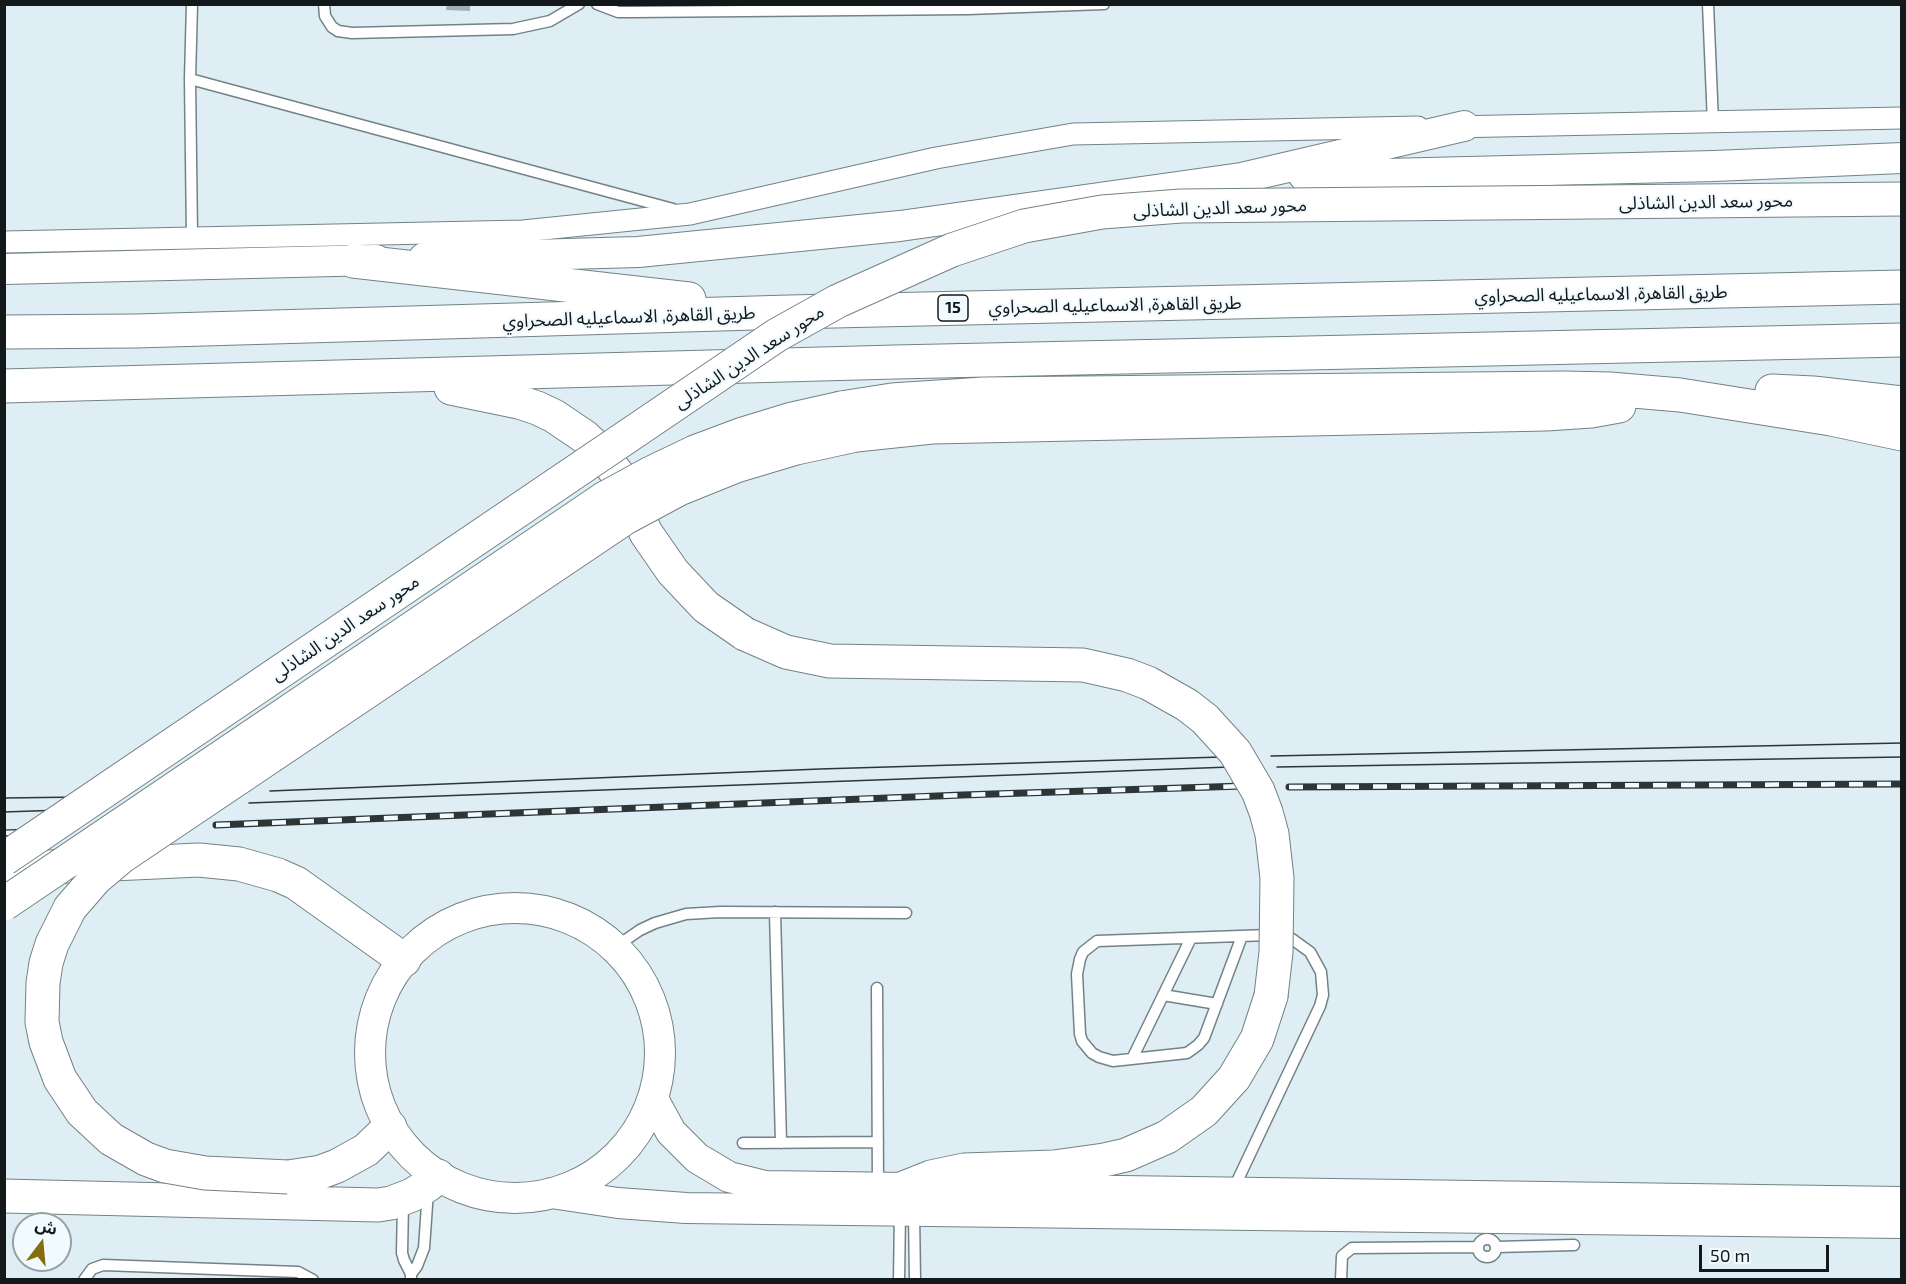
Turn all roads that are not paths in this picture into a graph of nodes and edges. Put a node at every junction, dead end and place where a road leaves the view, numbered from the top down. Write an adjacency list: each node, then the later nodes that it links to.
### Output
1 (192, 4): 7 (lane)
2 (324, 4): 3 (lane)
3 (579, 4)
4 (597, 4): 5 (lane)
5 (1104, 4)
6 (1708, 4): 9 (lane)
7 (190, 80): 14 (lane); 15 (lane)
8 (1902, 118): 9 (street)
9 (1713, 123): 10 (street)
10 (1464, 126): 12 (street); 14 (street)
11 (1902, 158): 12 (street)
12 (1241, 177): 17 (street)
13 (1902, 199): 29 (highway, محور سعد الدين الشاذلى, bridge)
14 (690, 214): 15 (street)
15 (192, 237): 16 (street)
16 (4, 242)
17 (353, 261): 18 (street); 20 (highway)
18 (4, 269)
19 (1902, 287): 20 (highway, طريق القاهرة, الاسماعيليه الصحراوي / 15)
20 (789, 312): 21 (highway, طريق القاهرة, الاسماعيليه الصحراوي / 15)
21 (4, 332)
22 (1895, 342): 23 (highway)
23 (396, 377): 24 (highway); 51 (highway, bridge)
24 (4, 386)
25 (1680, 395): 26 (highway); 27 (highway, محور سعد الدين الشاذلى); 28 (highway)
26 (1902, 403)
27 (849, 422): 31 (highway, محور سعد الدين الشاذلى, bridge); 43 (highway, bridge)
28 (1902, 434)
29 (4, 859)
30 (4, 869): 37 (highway)
31 (4, 904)
32 (775, 912): 33 (lane); 36 (lane); 46 (lane)
33 (906, 913)
34 (1242, 936): 35 (lane); 40 (lane); 49 (lane)
35 (1191, 938): 39 (lane); 41 (lane)
36 (614, 948): 37 (street); 42 (street)
37 (404, 960): 43 (street)
38 (877, 988): 44 (lane)
39 (1163, 995): 40 (lane); 41 (lane)
40 (1217, 1004): 41 (lane)
41 (1132, 1059)
42 (653, 1100): 48 (street); 51 (street)
43 (390, 1127): 47 (street)
44 (878, 1142): 46 (lane); 51 (lane)
45 (743, 1143): 46 (lane)
46 (781, 1143)
47 (423, 1187): 48 (street); 50 (highway); 59 (lane); 59 (lane)
48 (551, 1193): 51 (street)
49 (1232, 1193): 51 (street); 53 (street)
50 (4, 1196)
51 (898, 1200): 53 (street); 62 (lane); 63 (lane)
52 (1902, 1202): 54 (street)
53 (1279, 1205): 54 (street)
54 (1487, 1217): 55 (street); 57 (lane); 58 (lane)
55 (1902, 1223)
56 (1574, 1245): 57 (lane)
57 (1496, 1246): 58 (lane)
58 (1477, 1247): 64 (lane)
59 (411, 1277)
60 (84, 1280): 61 (lane)
61 (313, 1280)
62 (899, 1280)
63 (915, 1280)
64 (1341, 1280)

